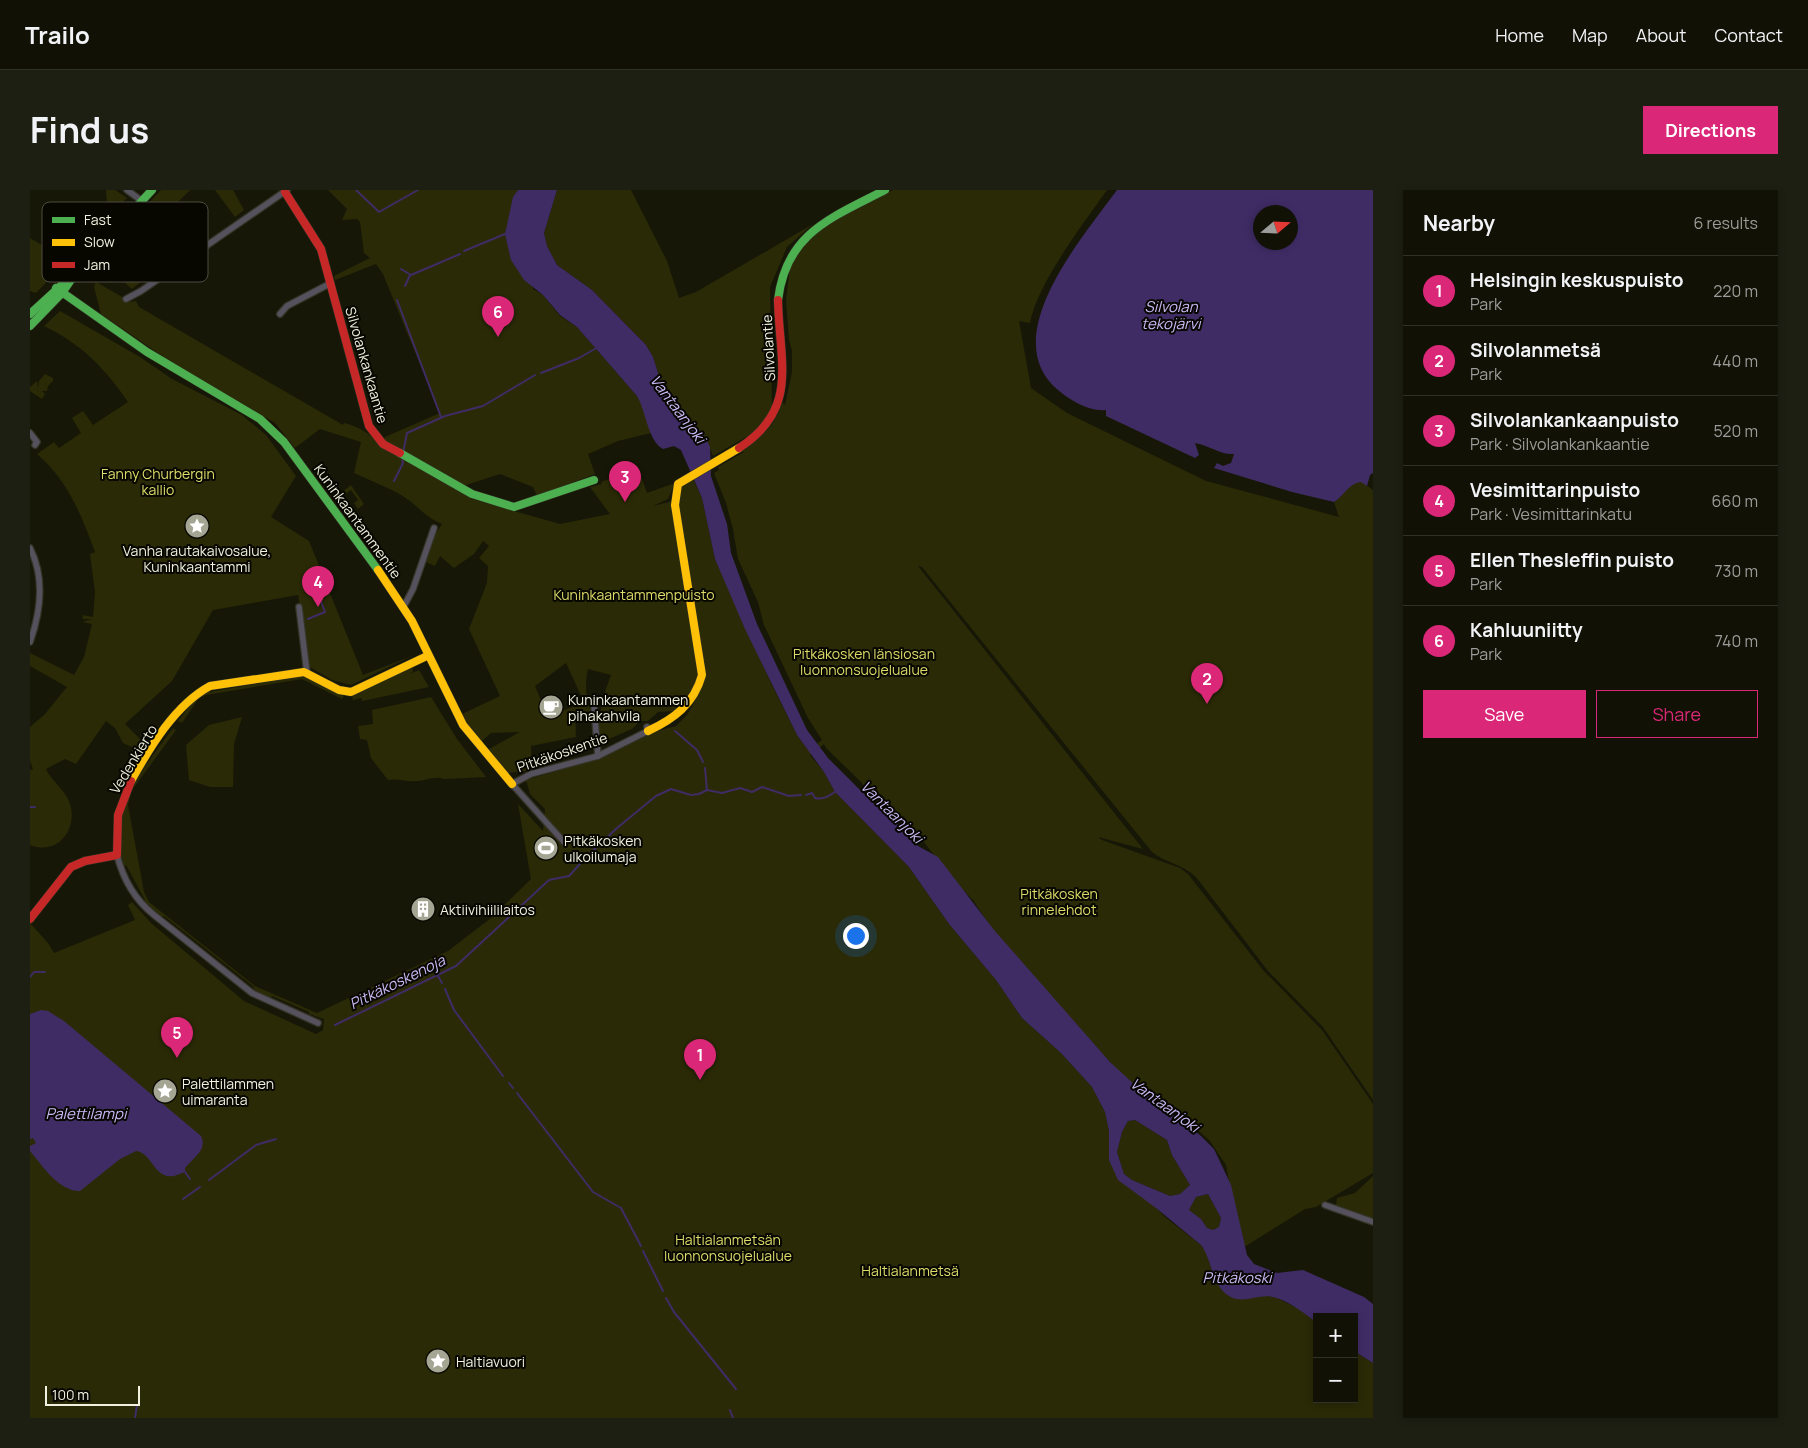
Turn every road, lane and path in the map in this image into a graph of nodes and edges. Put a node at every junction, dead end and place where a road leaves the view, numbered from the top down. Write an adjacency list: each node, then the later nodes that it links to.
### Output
1 (127, 190): 5 (street)
2 (152, 190): 5 (street)
3 (885, 190): 18 (street, Silvolantie)
4 (286, 191): 6 (street); 9 (street, Silvolankankaantie)
5 (142, 201)
6 (208, 245)
7 (67, 282): 10 (street)
8 (154, 282): 11 (street)
9 (331, 282): 13 (street); 17 (street, Silvolankankaantie)
10 (59, 290): 12 (street); 14 (street); 21 (street, Kuninkaantammentie)
11 (126, 299)
12 (30, 314)
13 (280, 314)
14 (30, 326)
15 (30, 433): 16 (street)
16 (35, 445)
17 (594, 480)
18 (675, 505): 27 (street, Pitkäkoskentie)
19 (433, 527): 21 (street)
20 (30, 548): 23 (street)
21 (404, 606): 24 (street, Kuninkaantammentie)
22 (298, 607): 25 (street)
23 (30, 642)
24 (427, 656): 25 (street); 29 (street, Kuninkaantammentie)
25 (307, 673): 31 (street, Vedenkierto)
26 (594, 706): 28 (street)
27 (647, 729): 28 (street, Pitkäkoskentie)
28 (598, 756): 29 (street, Pitkäkoskentie)
29 (512, 784): 30 (street, Kuninkaantammentie)
30 (564, 842)
31 (117, 855): 32 (street); 33 (street, Vedenkierto)
32 (30, 919)
33 (318, 1023)
34 (1325, 1205): 35 (street)
35 (1373, 1222)

